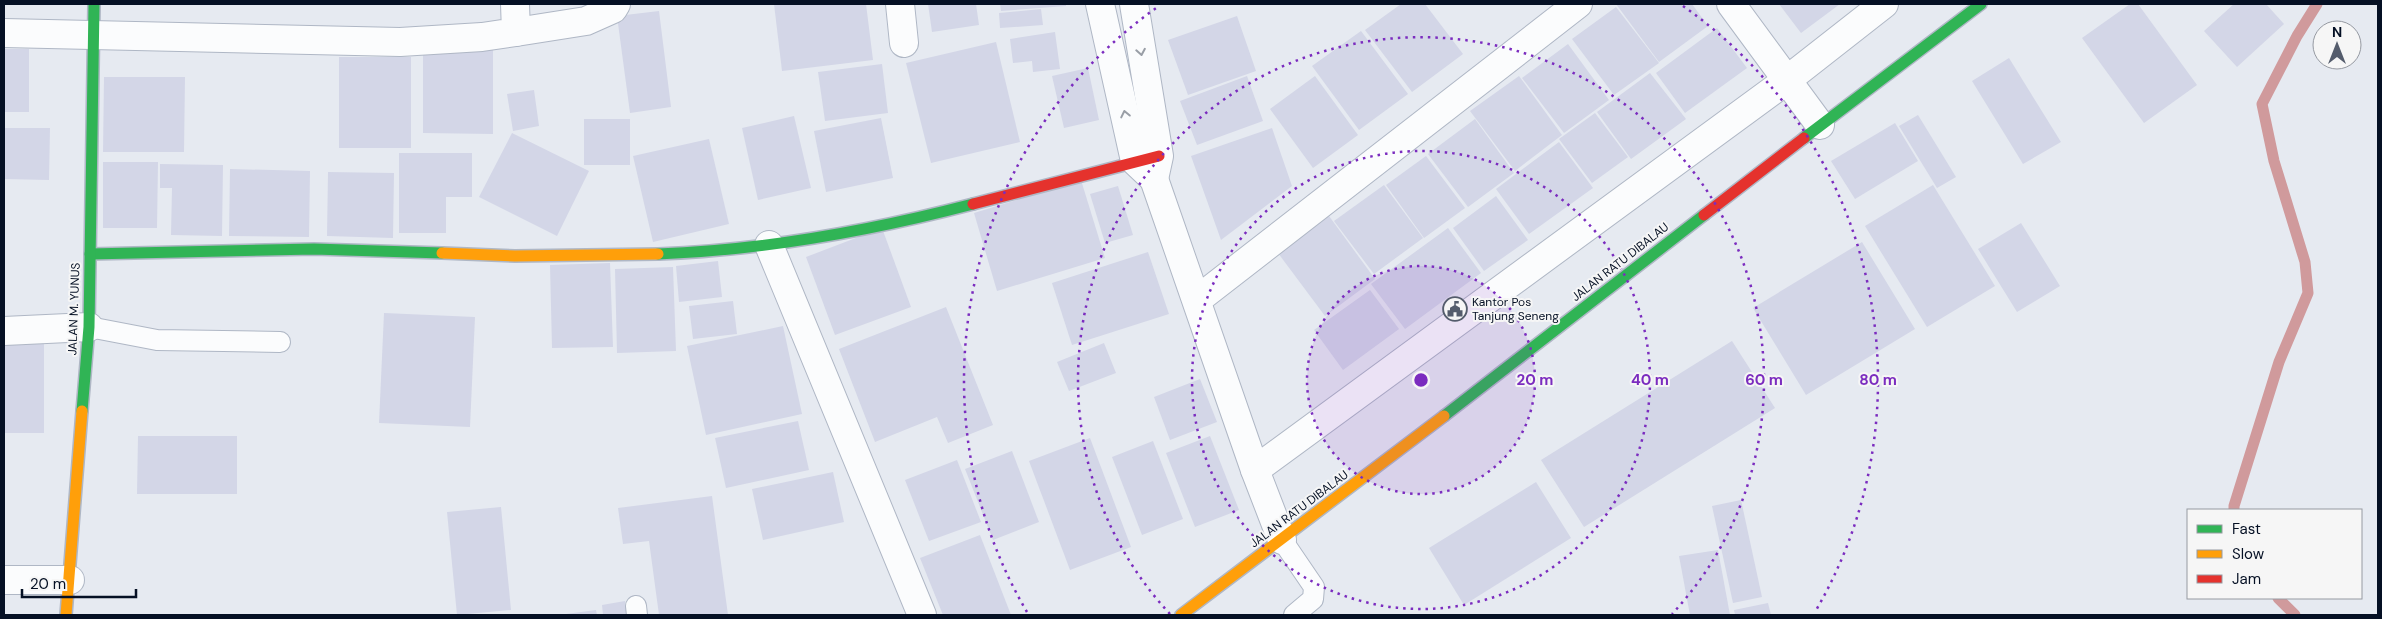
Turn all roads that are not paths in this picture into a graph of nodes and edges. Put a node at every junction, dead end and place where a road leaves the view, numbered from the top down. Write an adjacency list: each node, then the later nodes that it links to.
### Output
1 (94, 4): 13 (street, JALAN M. YUNUS)
2 (515, 4): 11 (street)
3 (616, 4): 11 (street)
4 (900, 4): 14 (street)
5 (1100, 4): 17 (street, one-way to 5)
6 (1134, 4): 17 (street, one-way to 17)
7 (1578, 4): 20 (street)
8 (1731, 4): 15 (street)
9 (1884, 4): 15 (street)
10 (1981, 4): 16 (street, JALAN RATU DIBALAU)
11 (516, 32): 13 (street)
12 (4, 33): 13 (street)
13 (94, 36): 19 (street, JALAN M. YUNUS)
14 (904, 43)
15 (1787, 80): 16 (street); 24 (street)
16 (1820, 124): 25 (street, JALAN RATU DIBALAU)
17 (1149, 165): 18 (street); 20 (street)
18 (769, 245): 19 (street); 29 (street)
19 (90, 254): 21 (street, JALAN M. YUNUS)
20 (1197, 300): 24 (street)
21 (89, 327): 22 (street); 23 (lane); 27 (street, JALAN M. YUNUS)
22 (4, 331)
23 (280, 342)
24 (1255, 470): 25 (street)
25 (1282, 540): 30 (street, JALAN RATU DIBALAU); 31 (lane)
26 (4, 580): 27 (street)
27 (70, 580): 28 (street, JALAN M. YUNUS)
28 (66, 615)
29 (922, 615)
30 (1181, 615)
31 (1294, 615)

